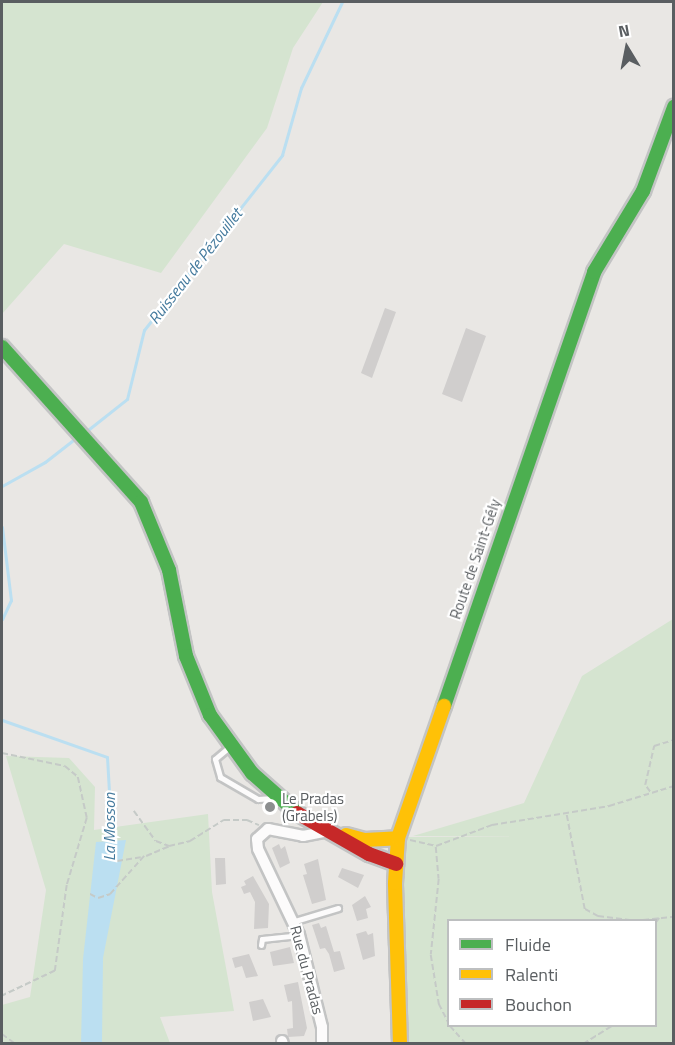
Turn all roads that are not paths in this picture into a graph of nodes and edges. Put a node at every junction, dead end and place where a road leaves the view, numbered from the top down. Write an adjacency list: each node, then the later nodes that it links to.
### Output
1 (674, 106): 6 (street, Route de Saint-Gély)
2 (2, 347): 3 (street)
3 (229, 747): 4 (street); 4 (lane)
4 (277, 796): 5 (street)
5 (328, 831): 6 (street); 7 (street); 9 (street, Rue du Pradas)
6 (398, 838): 7 (street, Route de Saint-Gély)
7 (396, 864): 13 (street, Route de Saint-Gély)
8 (338, 908): 9 (lane)
9 (295, 921): 10 (street, Rue du Pradas)
10 (299, 935): 11 (lane); 12 (street, Rue du Pradas)
11 (261, 945)
12 (322, 1044)
13 (400, 1044)

